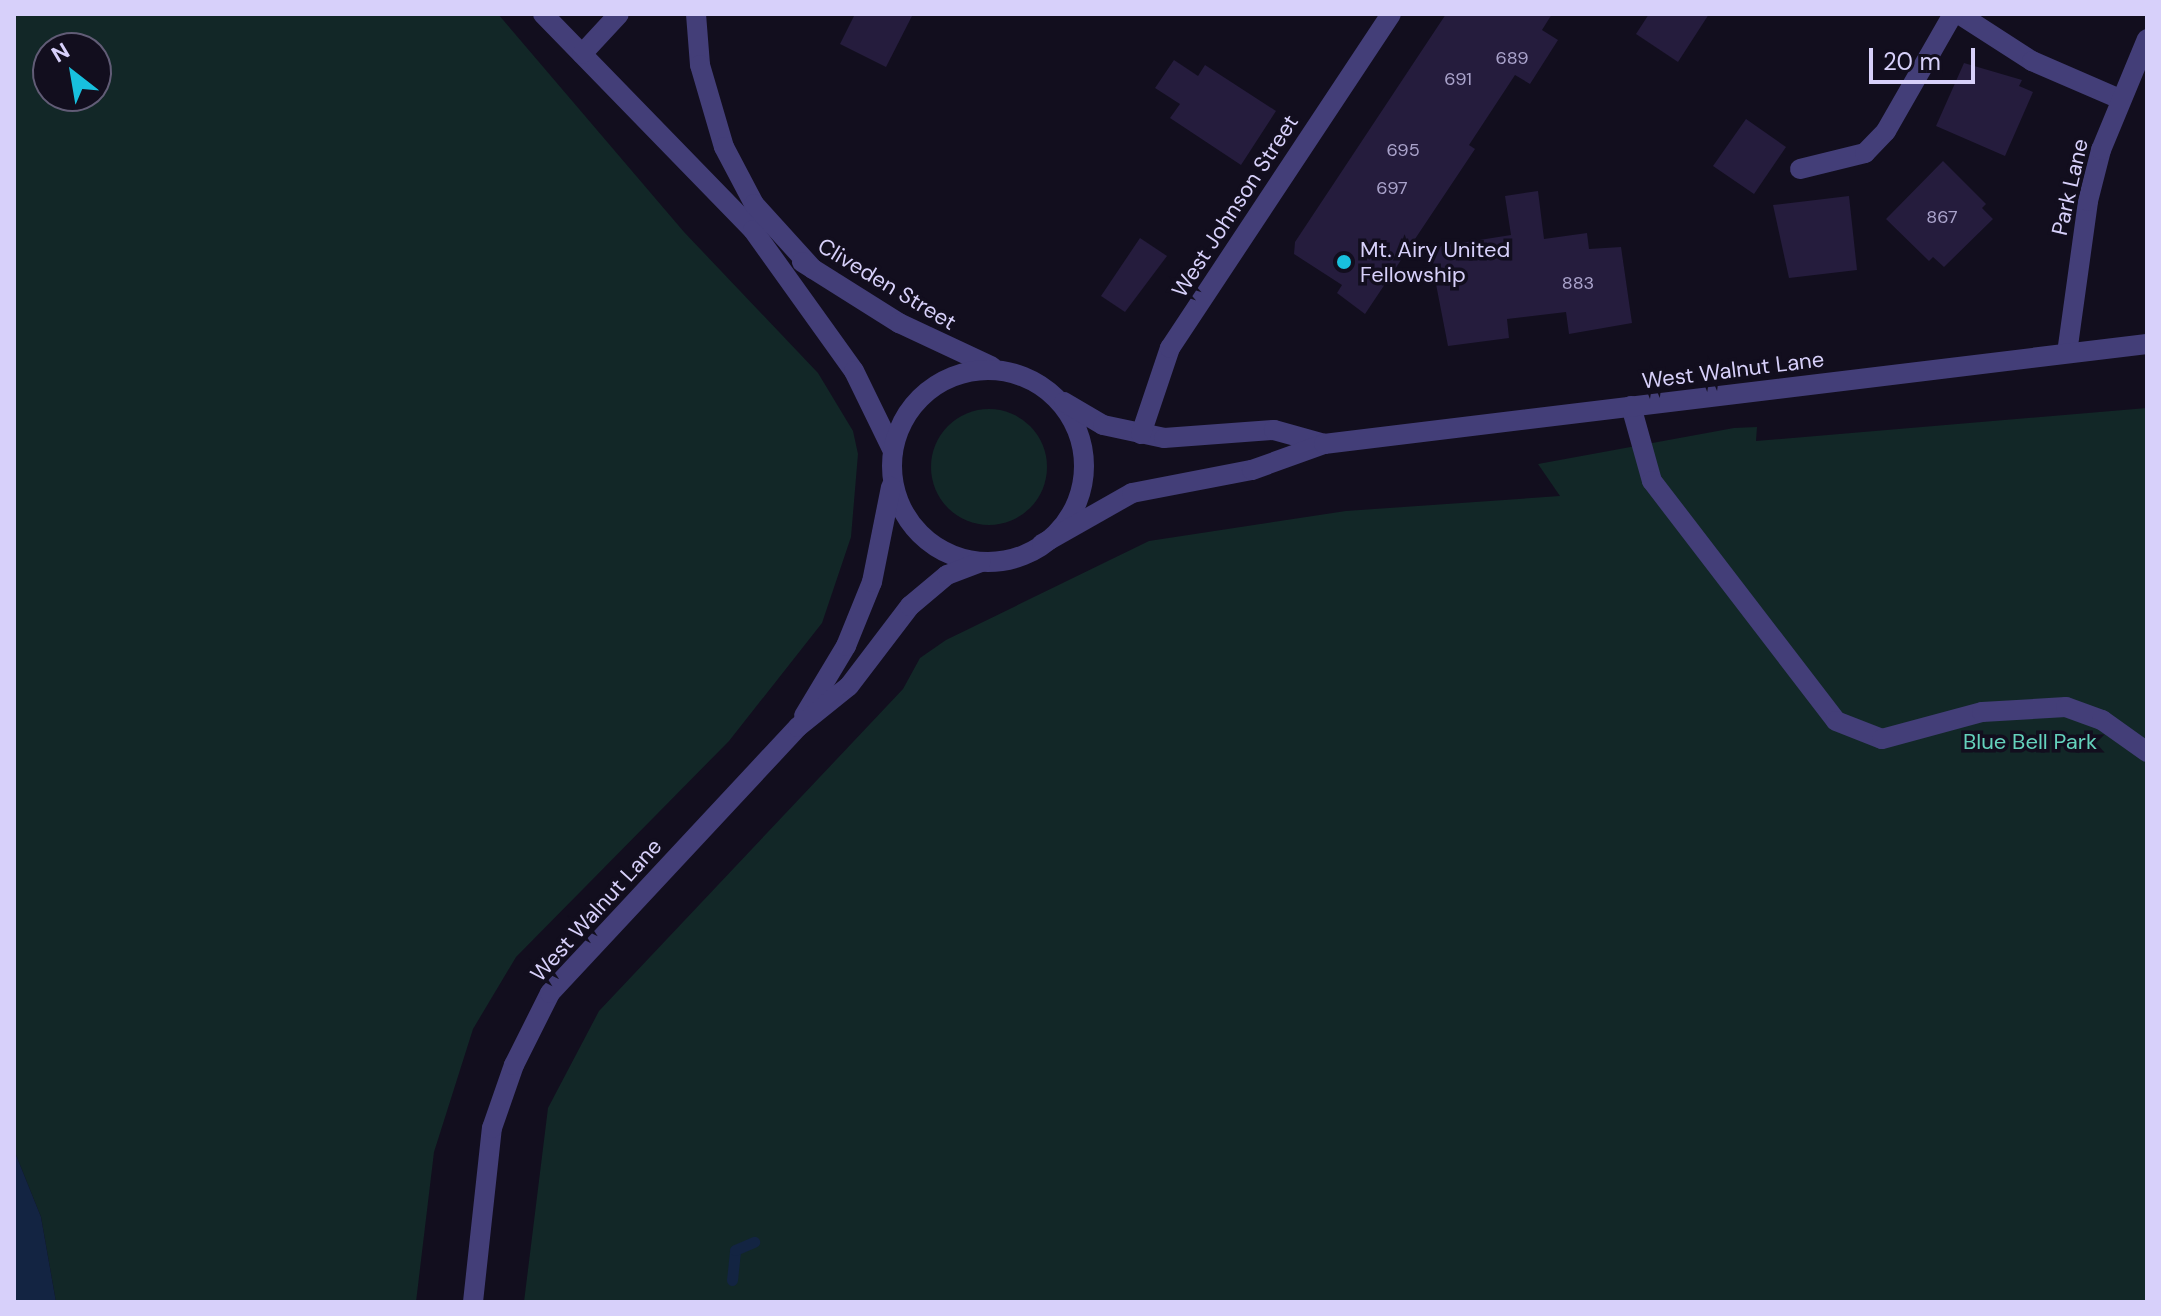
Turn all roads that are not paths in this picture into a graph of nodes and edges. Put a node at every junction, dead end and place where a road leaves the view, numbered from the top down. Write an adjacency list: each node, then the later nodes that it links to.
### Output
1 (543, 14): 7 (street, Cliveden Street)
2 (619, 14): 7 (street)
3 (696, 14): 11 (street)
4 (1391, 14): 17 (street, West Johnson Street)
5 (1956, 14): 8 (street); 9 (street)
6 (2147, 39): 8 (street, Park Lane)
7 (582, 54): 10 (street, Cliveden Street)
8 (2120, 99): 13 (street, Park Lane)
9 (1800, 169)
10 (753, 230): 11 (street, Cliveden Street); 19 (street, Cliveden Street)
11 (813, 269): 14 (street, Cliveden Street)
12 (2147, 344): 13 (street, West Walnut Lane)
13 (2067, 353): 16 (street, West Walnut Lane)
14 (1002, 369): 15 (street); 19 (street)
15 (1057, 398): 17 (street, West Walnut Lane); 21 (street)
16 (1631, 406): 18 (street, West Walnut Lane); 24 (street)
17 (1141, 434): 18 (street, West Walnut Lane)
18 (1324, 444): 21 (street, West Walnut Lane)
19 (893, 451): 20 (street)
20 (893, 475): 22 (street); 23 (street, West Walnut Lane)
21 (1042, 544): 22 (street)
22 (981, 562): 23 (street, West Walnut Lane)
23 (798, 727): 25 (street, West Walnut Lane)
24 (2147, 752)
25 (473, 1302)

